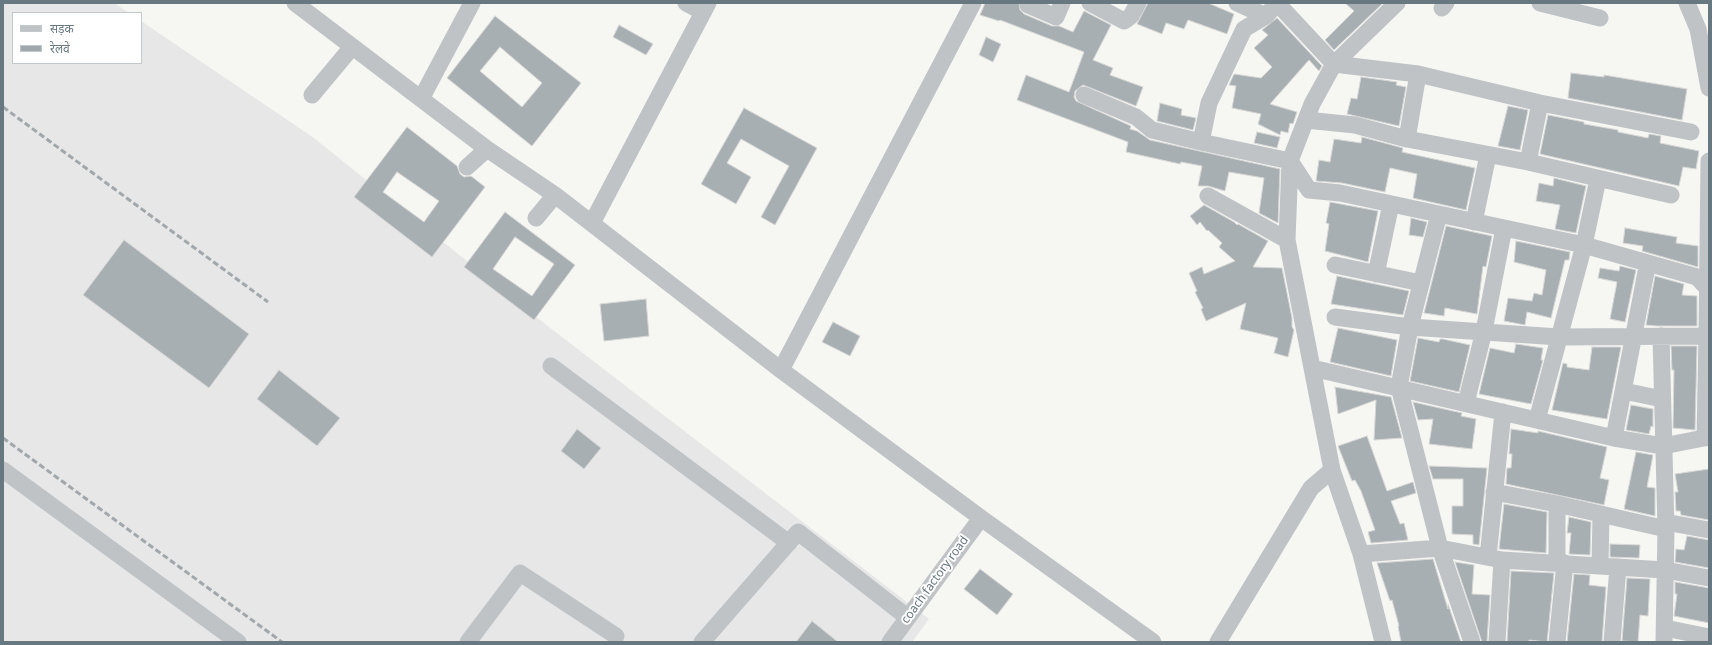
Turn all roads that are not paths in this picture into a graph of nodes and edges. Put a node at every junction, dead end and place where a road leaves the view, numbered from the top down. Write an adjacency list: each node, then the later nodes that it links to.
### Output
1 (295, 3): 16 (street)
2 (472, 3): 22 (street)
3 (686, 3): 14 (street)
4 (973, 3): 62 (street)
5 (1029, 3): 6 (street)
6 (1062, 3)
7 (1090, 3): 8 (street)
8 (1138, 3)
9 (1237, 3): 13 (street)
10 (1397, 3): 17 (street)
11 (1540, 3): 15 (street)
12 (1687, 3): 19 (street)
13 (1274, 7): 17 (street); 27 (street)
14 (705, 8): 44 (street)
15 (1600, 18)
16 (352, 47): 20 (street); 22 (street)
17 (1334, 64): 18 (street); 24 (street)
18 (1418, 74): 23 (street); 26 (street)
19 (1709, 88)
20 (312, 95)
21 (1084, 95): 27 (street)
22 (421, 99): 28 (street)
23 (1540, 103): 25 (street); 32 (street)
24 (1306, 120): 26 (street); 30 (street)
25 (1691, 132)
26 (1407, 139): 29 (street)
27 (1201, 142): 30 (street)
28 (488, 149): 33 (street); 36 (street)
29 (1488, 155): 32 (street); 43 (street)
30 (1290, 161): 35 (street); 41 (street)
31 (1709, 161): 52 (street)
32 (1528, 162): 34 (street)
33 (467, 167)
34 (1598, 179): 37 (street); 47 (street)
35 (1309, 190): 39 (street); 41 (street)
36 (555, 195): 42 (street); 44 (street)
37 (1671, 195)
38 (1208, 196): 46 (street)
39 (1392, 204): 40 (street); 50 (street)
40 (1439, 214): 43 (street); 51 (street)
41 (1288, 215): 46 (street)
42 (536, 218)
43 (1474, 222): 45 (street)
44 (592, 223): 62 (street)
45 (1504, 228): 47 (street); 55 (street)
46 (1280, 236): 61 (street)
47 (1584, 245): 52 (street); 59 (street)
48 (1335, 265): 50 (street)
49 (1646, 272): 56 (street)
50 (1376, 274): 51 (street)
51 (1421, 283): 54 (street)
52 (1708, 289): 58 (street)
53 (1335, 317): 54 (street)
54 (1410, 327): 55 (street); 63 (street)
55 (1484, 331): 59 (street); 66 (street)
56 (1635, 336): 57 (street); 59 (street); 64 (street)
57 (1661, 336): 58 (street); 65 (street)
58 (1707, 336): 70 (street)
59 (1559, 337): 68 (street)
60 (551, 366): 80 (street)
61 (1312, 368): 63 (street); 73 (street)
62 (781, 370): 77 (street)
63 (1399, 387): 66 (street); 81 (street)
64 (1624, 391): 65 (street); 69 (street)
65 (1662, 399): 71 (street)
66 (1466, 403): 67 (street)
67 (1503, 412): 68 (street); 74 (street)
68 (1538, 420): 69 (street)
69 (1614, 438): 71 (street)
70 (1707, 438): 71 (street)
71 (1664, 446): 78 (street)
72 (3, 470): 93 (street)
73 (1332, 470): 82 (street); 98 (street)
74 (1494, 492): 75 (street); 83 (street)
75 (1557, 504): 76 (street); 84 (street)
76 (1601, 514): 78 (street); 85 (street)
77 (981, 518): 89 (street, coach factory road); 97 (street)
78 (1666, 526): 79 (street); 87 (street)
79 (1709, 530)
80 (788, 543): 89 (street); 95 (street)
81 (1440, 548): 82 (street); 83 (street); 100 (street)
82 (1361, 554): 99 (street)
83 (1495, 558): 84 (street); 101 (street)
84 (1561, 563): 85 (street); 102 (street)
85 (1600, 566): 86 (street)
86 (1618, 567): 87 (street); 103 (street)
87 (1665, 570): 88 (street); 90 (street)
88 (1709, 578)
89 (907, 618): 96 (street, coach factory road)
90 (1664, 635): 92 (street)
91 (616, 636): 94 (street)
92 (1709, 637)
93 (238, 642)
94 (468, 642)
95 (702, 642)
96 (890, 642)
97 (1153, 642)
98 (1218, 642)
99 (1384, 642)
100 (1472, 642)
101 (1497, 642)
102 (1557, 642)
103 (1612, 642)

